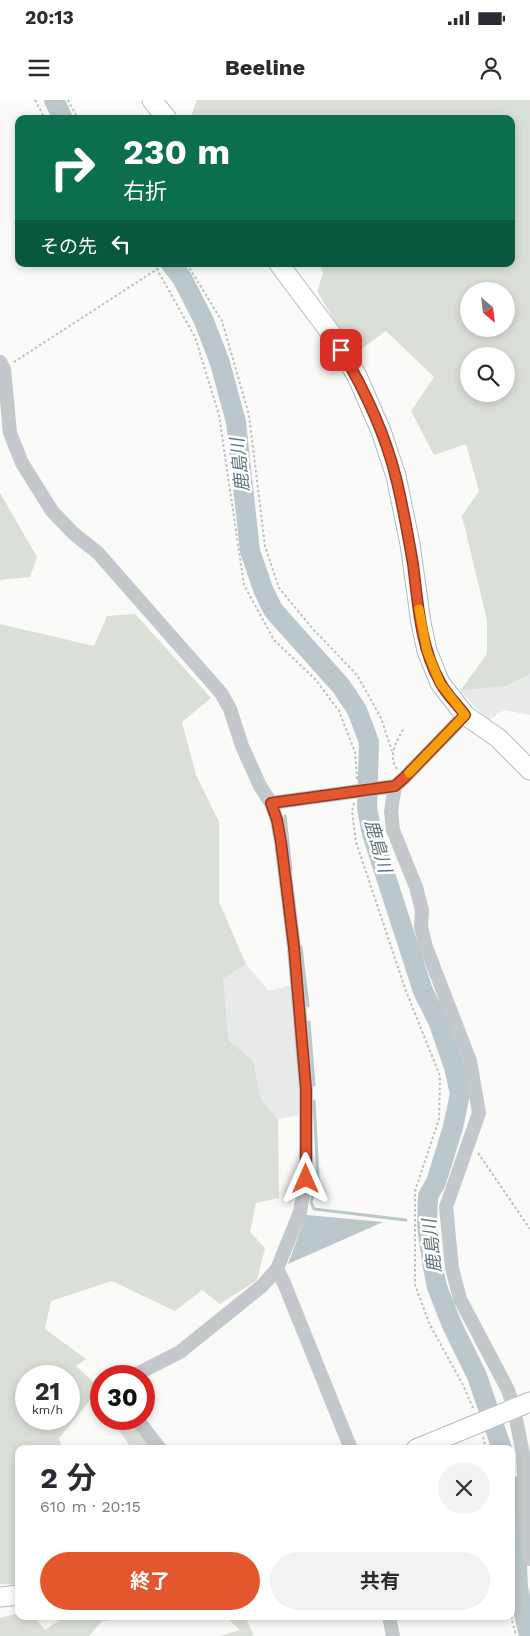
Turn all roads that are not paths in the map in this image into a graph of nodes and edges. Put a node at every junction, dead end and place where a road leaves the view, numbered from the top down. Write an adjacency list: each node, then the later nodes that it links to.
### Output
1 (152, 100): 2 (main road)
2 (163, 115)
3 (281, 267): 5 (main road)
4 (2, 366): 8 (street)
5 (465, 715): 6 (main road); 7 (street)
6 (530, 770)
7 (396, 784): 8 (street); 11 (street)
8 (271, 803): 9 (street)
9 (277, 1269): 10 (street); 14 (street)
10 (155, 1365)
11 (522, 1405): 15 (main road); 16 (street)
12 (145, 1430): 13 (street)
13 (157, 1445)
14 (349, 1445)
15 (426, 1445)
16 (530, 1559)
17 (15, 1595): 18 (main road)
18 (0, 1596)
19 (391, 1620): 20 (street)
20 (394, 1636)

